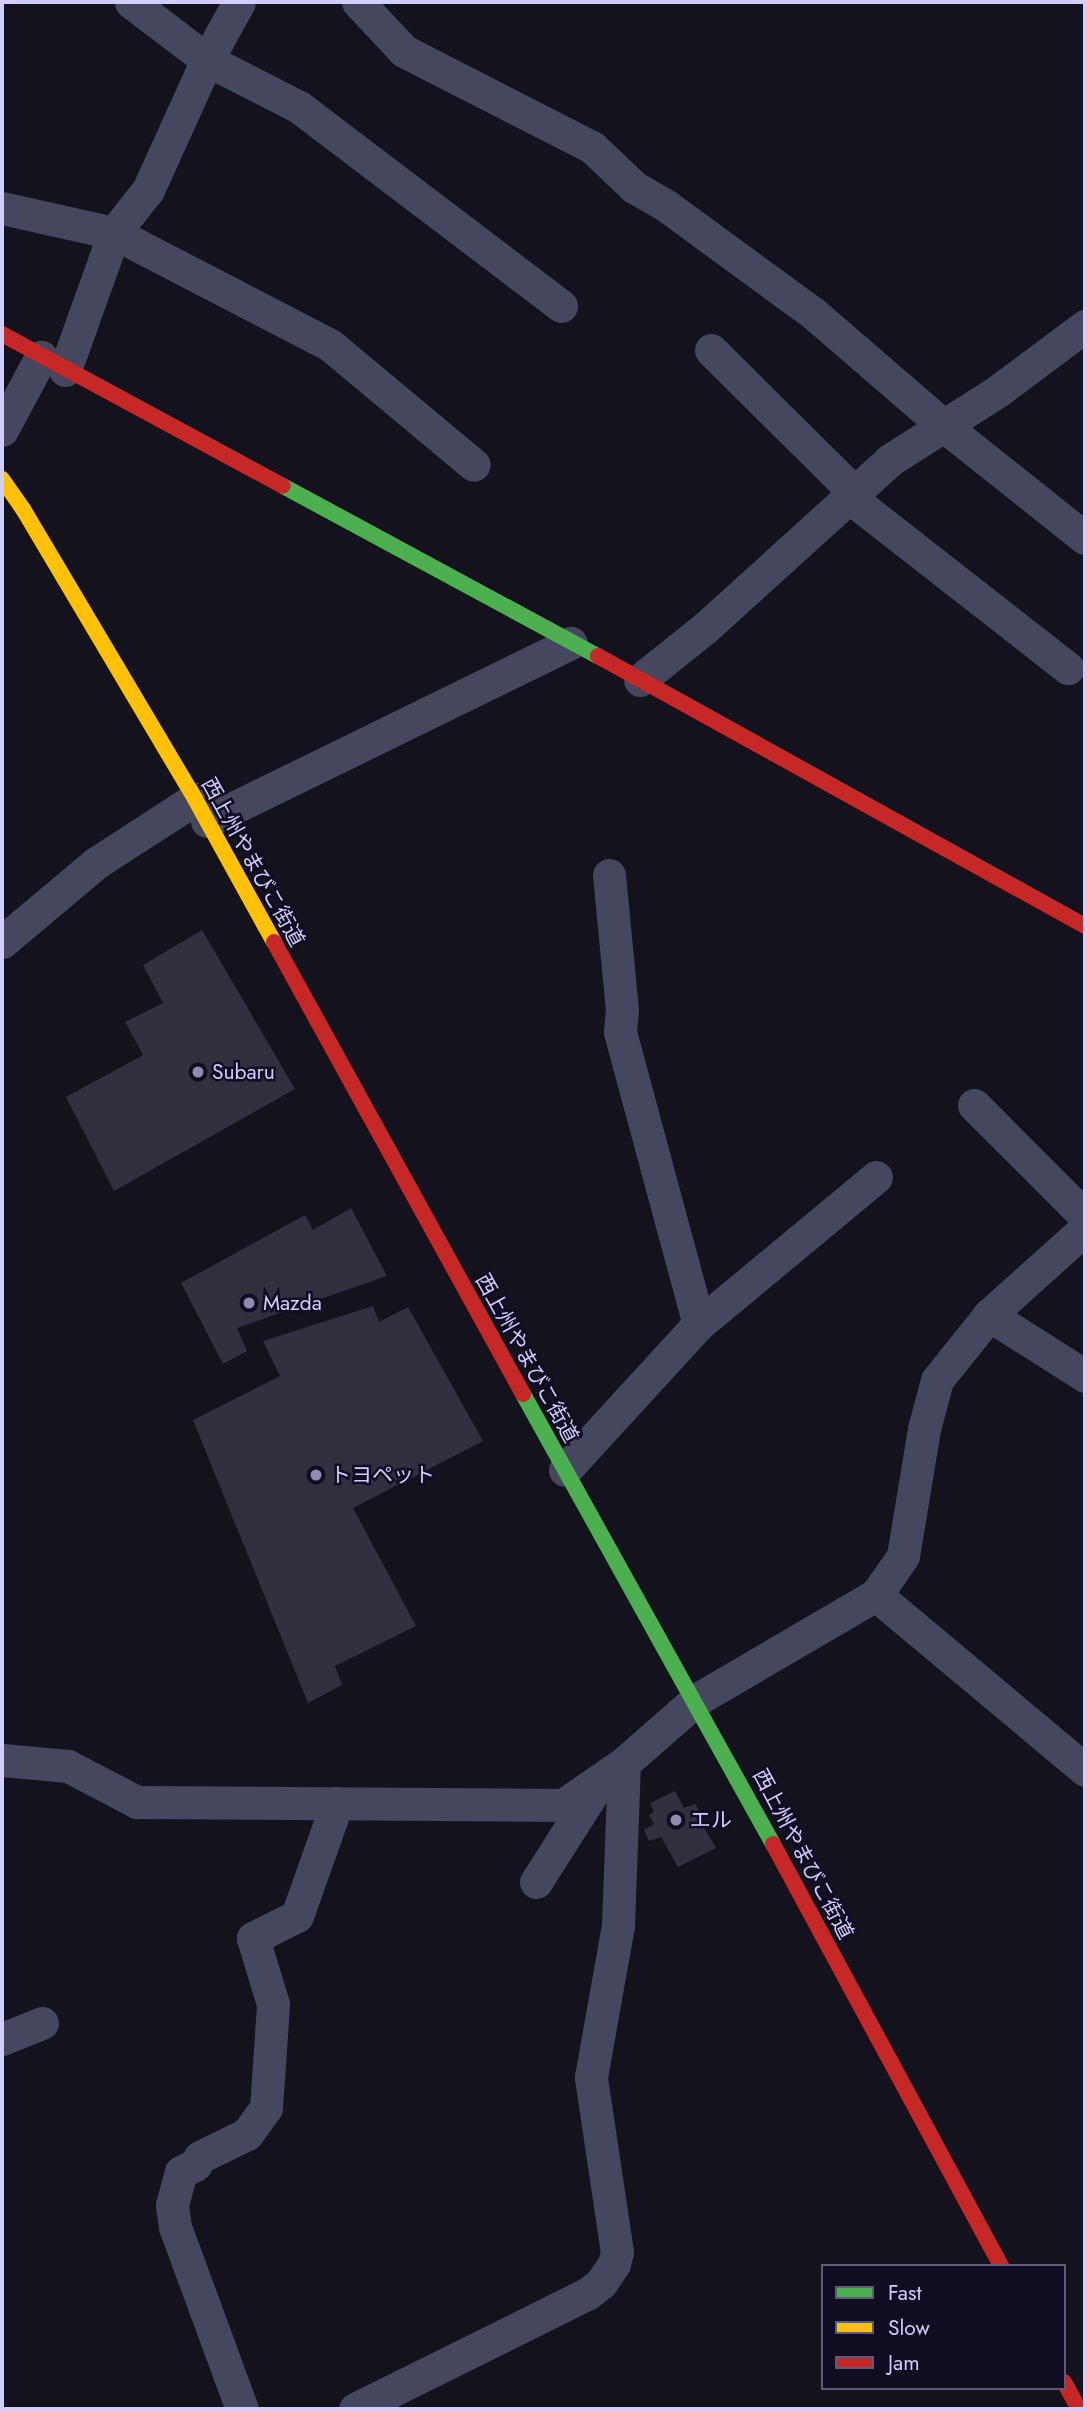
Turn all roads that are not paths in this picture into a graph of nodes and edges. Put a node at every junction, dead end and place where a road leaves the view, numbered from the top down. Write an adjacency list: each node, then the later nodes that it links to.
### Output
1 (131, 2): 4 (street)
2 (239, 2): 4 (street)
3 (358, 2): 12 (street)
4 (207, 60): 6 (street); 7 (street)
5 (2, 208): 6 (street)
6 (114, 233): 11 (street); 14 (street)
7 (561, 306)
8 (1085, 326): 12 (street)
9 (2, 334): 11 (main road)
10 (711, 350): 16 (street)
11 (53, 363): 13 (street); 18 (main road)
12 (944, 426): 16 (street); 17 (street)
13 (2, 430)
14 (474, 465)
15 (2, 479): 21 (main road, 西上州やまびこ街道)
16 (852, 495): 19 (street); 20 (street)
17 (1085, 538)
18 (571, 643): 20 (main road); 21 (street)
19 (1068, 668)
20 (640, 680): 23 (main road)
21 (201, 810): 24 (street); 32 (main road, 西上州やまびこ街道)
22 (609, 875): 30 (street)
23 (1085, 926)
24 (2, 942)
25 (974, 1105): 27 (street)
26 (876, 1177): 30 (street)
27 (1085, 1216)
28 (1085, 1229): 29 (street)
29 (989, 1315): 31 (street); 33 (street)
30 (699, 1324): 32 (street)
31 (1085, 1376)
32 (565, 1470): 34 (main road, 西上州やまびこ街道)
33 (876, 1595): 34 (street); 36 (street)
34 (696, 1700): 37 (street); 42 (main road, 西上州やまびこ街道)
35 (2, 1760): 38 (street)
36 (1085, 1770)
37 (613, 1771): 38 (street); 39 (street); 45 (street)
38 (337, 1803): 44 (street)
39 (536, 1882)
40 (41, 2023): 41 (street)
41 (2, 2039)
42 (1000, 2264)
43 (1066, 2386): 46 (main road)
44 (242, 2409)
45 (355, 2409)
46 (1079, 2409)

